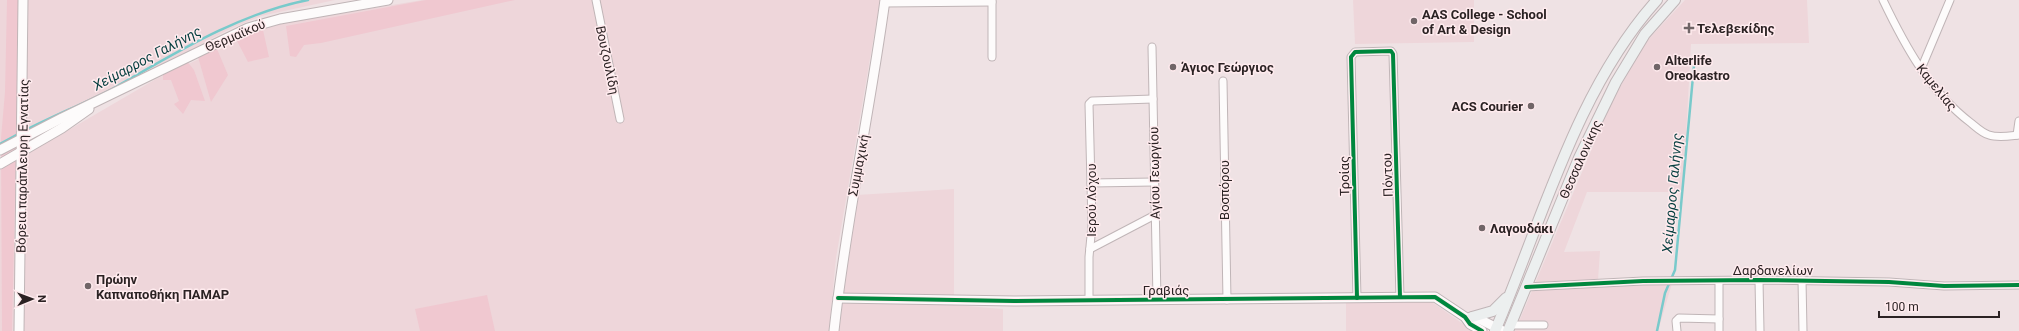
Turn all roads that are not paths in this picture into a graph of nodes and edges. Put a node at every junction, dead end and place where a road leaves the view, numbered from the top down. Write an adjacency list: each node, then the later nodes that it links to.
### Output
1 (23, 0): 20 (street, Βόρεια παράπλευρη Εγνατίας)
2 (388, 0): 16 (street, Θερμαϊκού)
3 (596, 0): 17 (street, Βουζουλίδη)
4 (1657, 0): 33 (main road, Θεσσαλονίκης)
5 (1676, 0): 32 (main road, Θεσσαλονίκης)
6 (1883, 0): 13 (street, Καμελίας)
7 (1950, 0): 13 (street)
8 (992, 1): 9 (street); 12 (street)
9 (885, 2): 35 (street, Συμμαχική)
10 (1152, 47): 15 (street, Αγίου Γεωργίου)
11 (1352, 54): 34 (street, Πόντου); 36 (street, Τροίας)
12 (992, 57)
13 (1921, 69): 19 (street, Καμελίας)
14 (1223, 81): 39 (street, Βοσπόρου)
15 (1153, 99): 24 (street, Αγίου Γεωργίου); 25 (street, Ιερού Λόχου)
16 (94, 104): 20 (street, Θερμαϊκού); 22 (street, Θερμαϊκού)
17 (620, 119)
18 (2019, 121): 19 (street)
19 (2018, 135)
20 (22, 138): 21 (street, Θερμαϊκού); 22 (street, Βόρεια παράπλευρη Εγνατίας)
21 (0, 150)
22 (22, 153): 23 (street, Θερμαϊκού); 44 (street, Βόρεια παράπλευρη Εγνατίας)
23 (0, 164)
24 (1154, 182): 25 (street); 26 (street, Αγίου Γεωργίου)
25 (1091, 183): 27 (street, Ιερού Λόχου)
26 (1155, 214): 27 (street); 38 (street, Αγίου Γεωργίου)
27 (1090, 249): 37 (street, Ιερού Λόχου)
28 (1759, 280): 29 (street, Δαρδανελίων); 30 (street, Δαρδανελίων); 49 (street)
29 (1802, 280): 31 (street, Δαρδανελίων); 50 (street)
30 (1719, 281): 32 (street, Δαρδανελίων); 41 (street)
31 (2019, 284)
32 (1526, 288): 43 (main road, Θεσσαλονίκης)
33 (1511, 292): 40 (main road); 43 (main road, Θεσσαλονίκης)
34 (1400, 297): 36 (street, Γραβιάς); 40 (street, Γραβιάς)
35 (838, 298): 37 (street, Γραβιάς); 45 (street, Συμμαχική)
36 (1357, 298): 39 (street, Γραβιάς)
37 (1089, 300): 38 (street, Γραβιάς)
38 (1157, 300): 39 (street, Γραβιάς)
39 (1227, 300)
40 (1468, 317): 43 (street, Γραβιάς); 46 (street, Γραβιάς)
41 (1719, 319): 47 (street); 48 (street)
42 (1544, 325): 43 (street)
43 (1502, 329)
44 (19, 331)
45 (834, 331)
46 (1482, 331)
47 (1677, 331)
48 (1719, 331)
49 (1760, 331)
50 (1803, 331)

